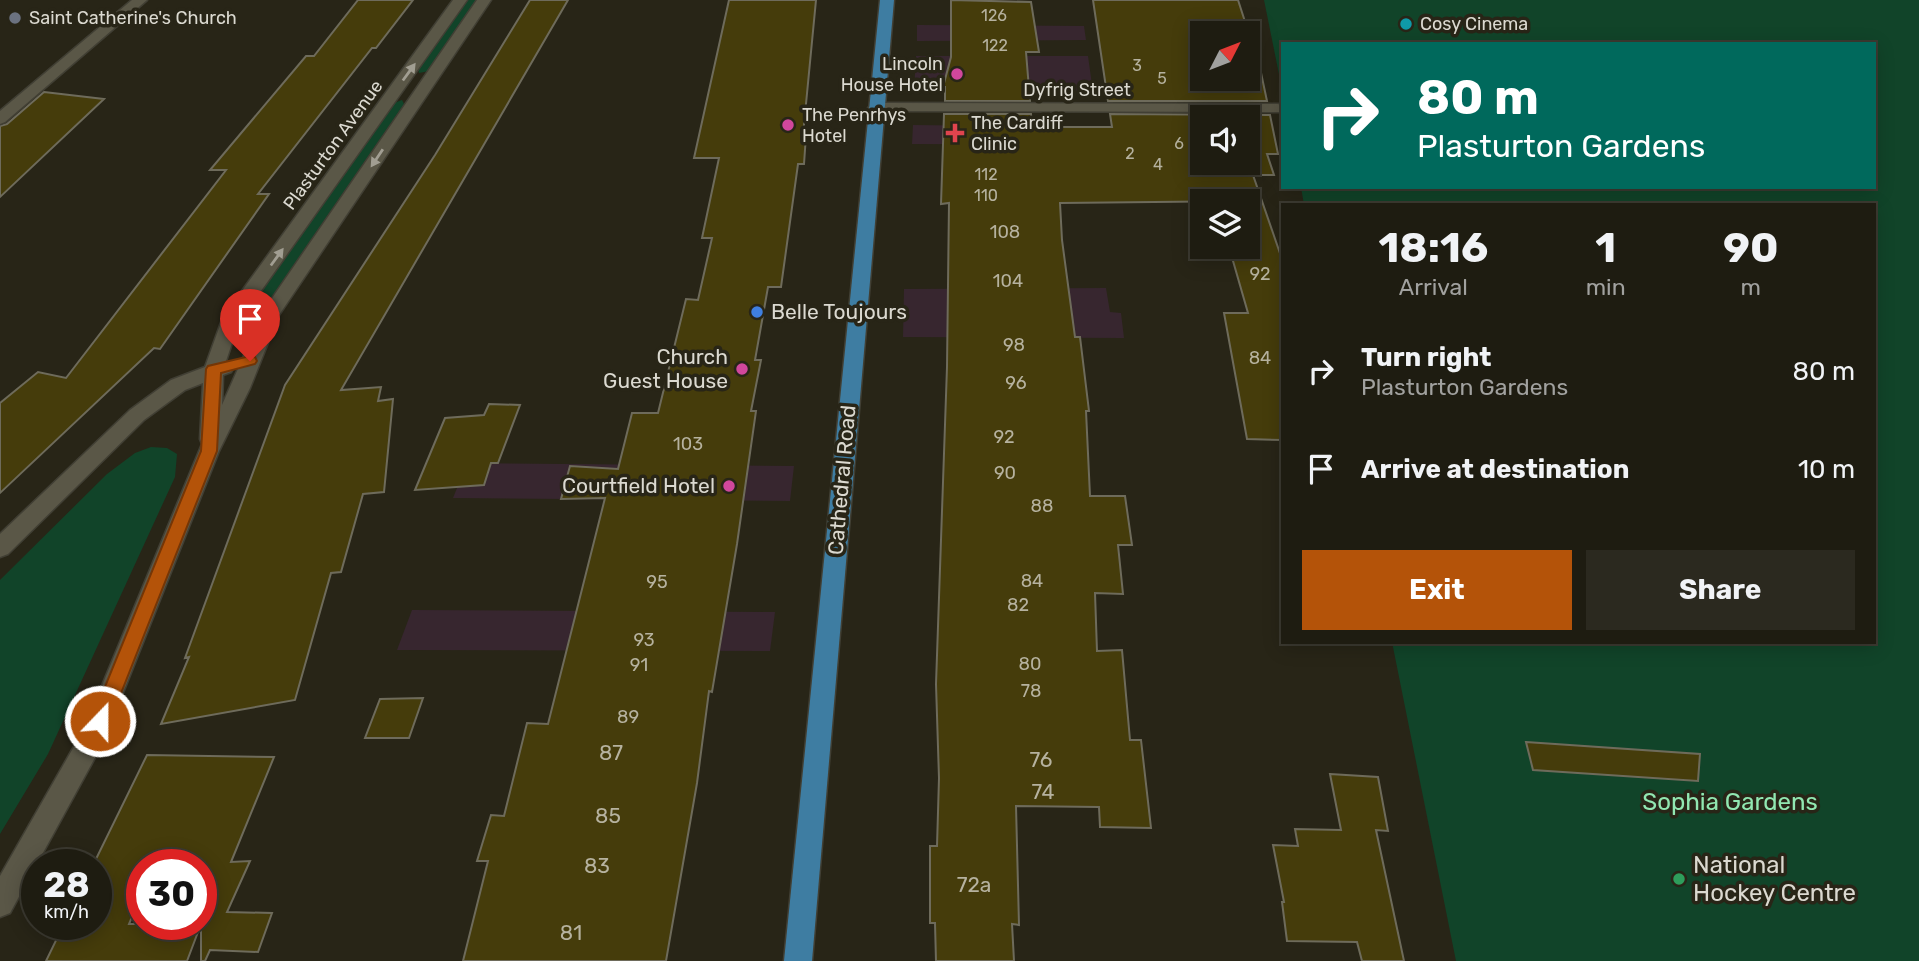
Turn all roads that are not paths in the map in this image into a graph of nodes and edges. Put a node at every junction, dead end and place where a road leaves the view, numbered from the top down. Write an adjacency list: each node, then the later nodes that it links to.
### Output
1 (140, 0): 7 (street)
2 (460, 0): 9 (street, Plasturton Avenue, one-way to 2)
3 (484, 0): 8 (street, Plasturton Avenue, one-way to 8)
4 (887, 0): 5 (main road, Cathedral Road)
5 (876, 108): 6 (street, Dyfrig Street); 13 (main road, Cathedral Road)
6 (1278, 109)
7 (0, 119)
8 (250, 361): 9 (street); 10 (street, Plasturton Avenue)
9 (214, 369): 10 (street, Plasturton Avenue); 11 (street)
10 (209, 451): 12 (street, Plasturton Avenue)
11 (0, 548)
12 (0, 903)
13 (798, 961)

